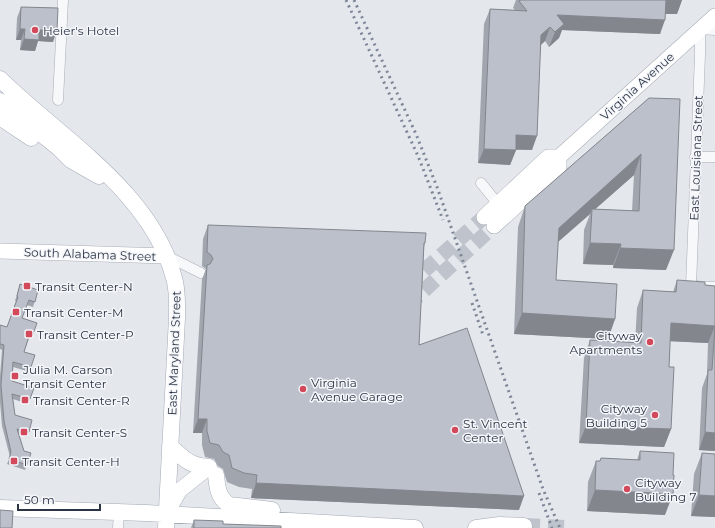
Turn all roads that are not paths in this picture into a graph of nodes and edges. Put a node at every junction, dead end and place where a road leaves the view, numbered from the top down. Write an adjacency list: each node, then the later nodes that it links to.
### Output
1 (63, 0): 5 (street)
2 (715, 16): 3 (street, Virginia Avenue)
3 (708, 30): 8 (street, Virginia Avenue); 9 (street, East Louisiana Street)
4 (0, 79): 13 (main road, East Maryland Street)
5 (58, 100)
6 (0, 101): 11 (main road)
7 (0, 117): 11 (main road)
8 (559, 157): 14 (street, Virginia Avenue); 14 (street, Virginia Avenue)
9 (695, 157): 10 (street); 18 (street, East Louisiana Street)
10 (715, 157)
11 (71, 160): 13 (main road)
12 (481, 183): 14 (street)
13 (124, 191): 16 (main road, East Maryland Street)
14 (498, 204)
15 (0, 251): 16 (street, South Alabama Street)
16 (167, 256): 17 (street, South Alabama Street); 19 (main road, East Maryland Street)
17 (201, 273)
18 (715, 287)
19 (170, 446): 20 (main road); 23 (main road, East Maryland Street)
20 (212, 471): 23 (street); 24 (main road)
21 (0, 508): 22 (main road)
22 (119, 520): 23 (main road)
23 (166, 521): 25 (main road)
24 (338, 524): 25 (main road); 27 (main road)
25 (292, 525)
26 (524, 526): 28 (main road)
27 (415, 528)
28 (476, 528)

